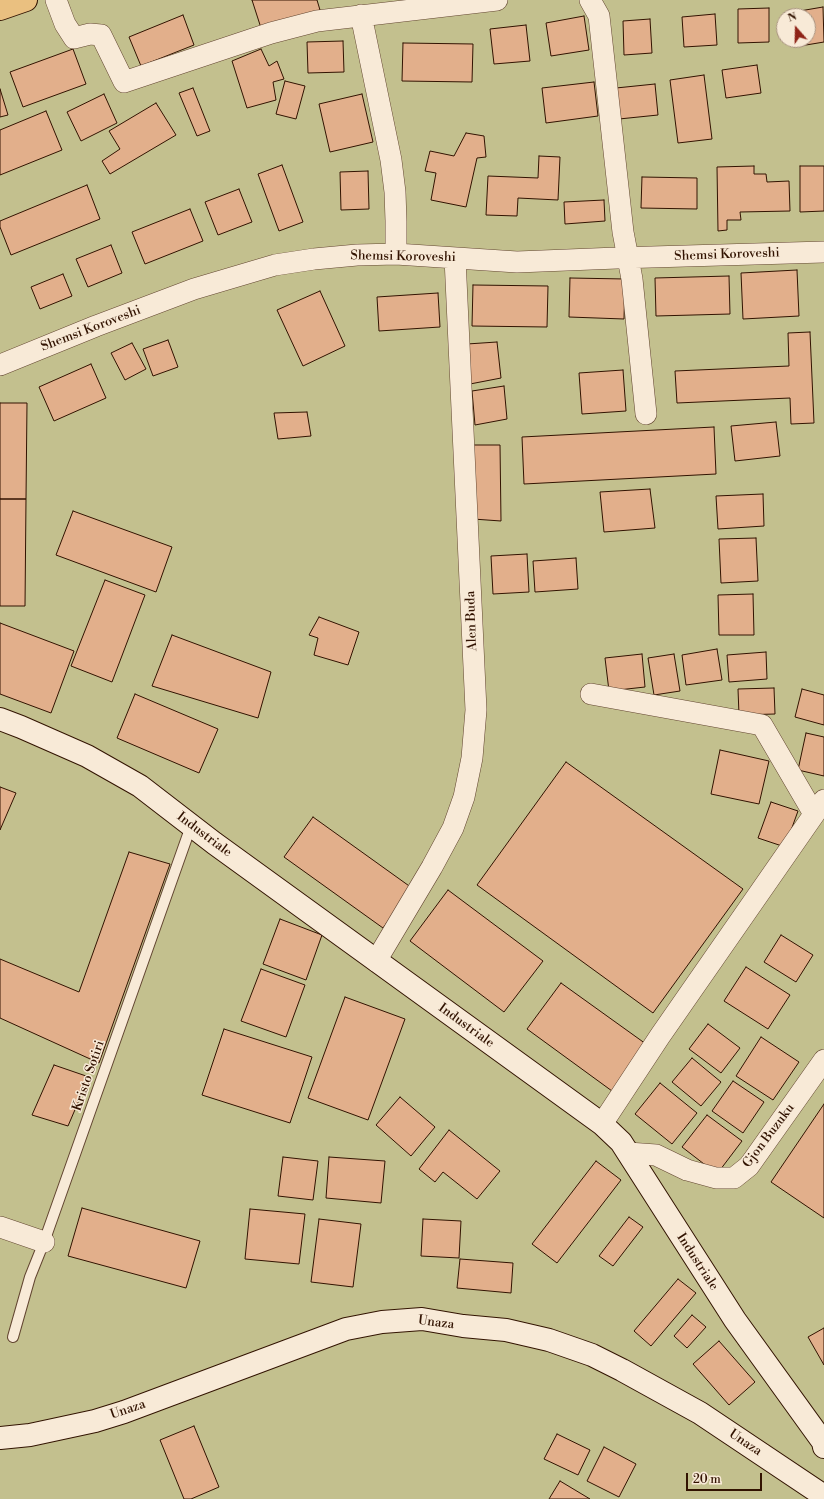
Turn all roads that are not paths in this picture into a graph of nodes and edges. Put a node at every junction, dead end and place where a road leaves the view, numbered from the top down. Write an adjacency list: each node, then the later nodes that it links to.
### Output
1 (26, 0): 5 (main road)
2 (56, 0): 6 (street)
3 (497, 0): 6 (street)
4 (590, 0): 10 (street)
5 (0, 8)
6 (361, 15): 8 (street)
7 (824, 252): 10 (street, Shemsi Koroveshi)
8 (396, 254): 9 (street, Shemsi Koroveshi); 11 (street, Shemsi Koroveshi)
9 (455, 258): 10 (street, Shemsi Koroveshi); 17 (street, Alen Buda)
10 (628, 258): 12 (street)
11 (0, 365)
12 (646, 414)
13 (591, 694): 15 (street)
14 (0, 720): 16 (main road, Industriale)
15 (819, 807): 19 (street)
16 (191, 826): 17 (main road, Industriale); 22 (lane, Kristo Sotiri)
17 (376, 961): 19 (main road, Industriale)
18 (824, 1060): 20 (street, Gjon Buzuku)
19 (602, 1124): 20 (main road, Industriale)
20 (628, 1153): 25 (main road, Industriale)
21 (0, 1227): 22 (street)
22 (44, 1242): 23 (lane, Kristo Sotiri)
23 (13, 1337)
24 (0, 1438): 26 (main road, Unaza)
25 (824, 1447)
26 (824, 1496)

